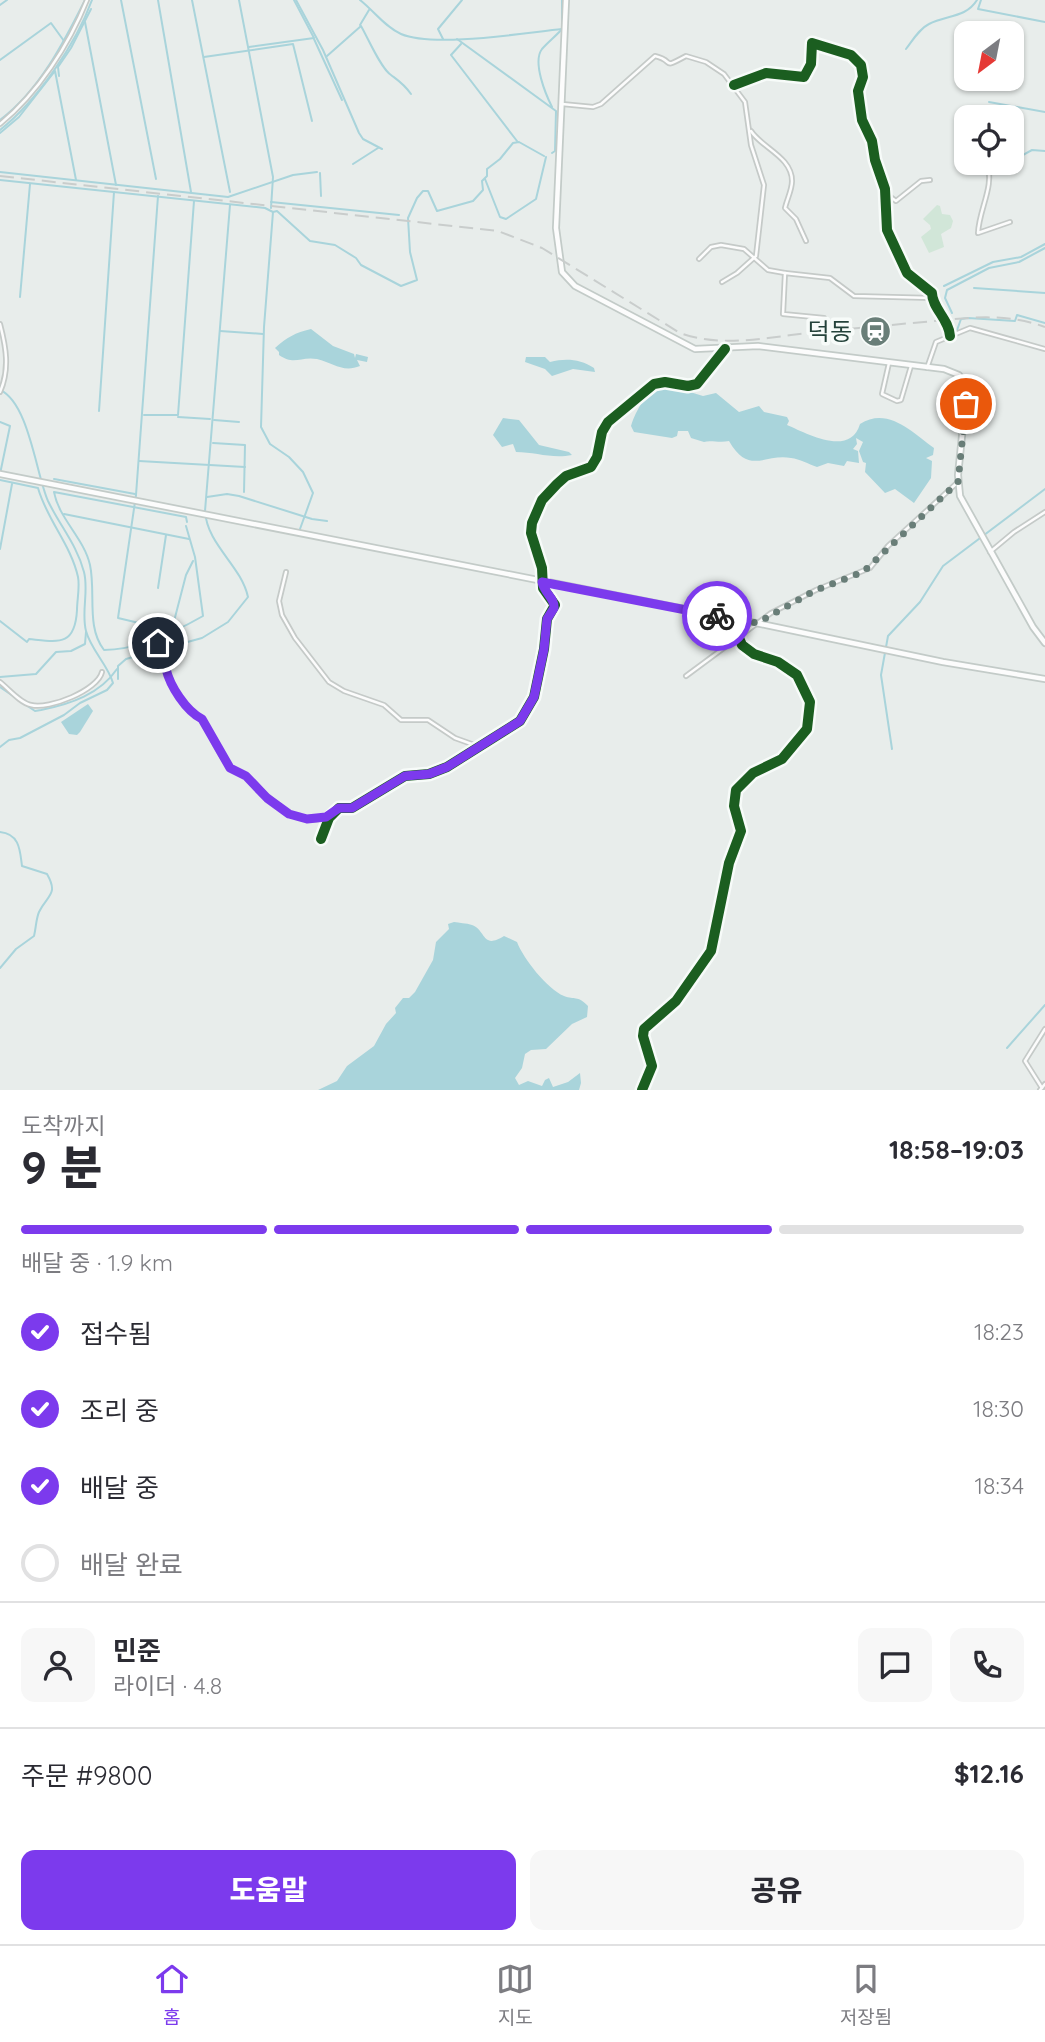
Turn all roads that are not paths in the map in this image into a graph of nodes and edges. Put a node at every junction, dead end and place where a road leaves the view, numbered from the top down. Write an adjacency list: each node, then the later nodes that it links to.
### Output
1 (87, 0): 5 (street)
2 (566, 0): 4 (main road)
3 (734, 85): 4 (street); 6 (street); 9 (street)
4 (562, 104): 20 (main road)
5 (0, 124)
6 (749, 128): 11 (street); 12 (street)
7 (988, 175): 10 (street)
8 (930, 180): 9 (street)
9 (885, 193): 16 (street)
10 (1010, 222)
11 (806, 241)
12 (754, 256): 13 (street); 14 (street); 15 (street)
13 (699, 260)
14 (785, 274): 16 (street); 17 (street)
15 (722, 282)
16 (932, 298): 19 (street)
17 (824, 318)
18 (0, 324): 25 (street)
19 (950, 336): 21 (street); 24 (street)
20 (725, 349): 22 (main road); 31 (street)
21 (1045, 349)
22 (889, 363): 23 (main road); 23 (street)
23 (911, 366): 24 (main road)
24 (928, 368): 27 (main road)
25 (1, 390)
26 (0, 474): 31 (main road)
27 (958, 482): 29 (main road); 32 (street)
28 (1045, 512): 29 (street)
29 (990, 552): 35 (main road)
30 (286, 572): 40 (street)
31 (542, 582): 32 (main road); 40 (street)
32 (757, 623): 33 (street); 38 (main road)
33 (739, 638): 37 (street); 46 (street)
34 (158, 643): 41 (street)
35 (1045, 643)
36 (102, 672): 39 (street)
37 (686, 676)
38 (1045, 679)
39 (0, 682)
40 (480, 747): 41 (street)
41 (332, 814): 42 (street)
42 (321, 839)
43 (1045, 1029): 45 (street)
44 (1045, 1084): 45 (street)
45 (1041, 1089)
46 (642, 1090)

